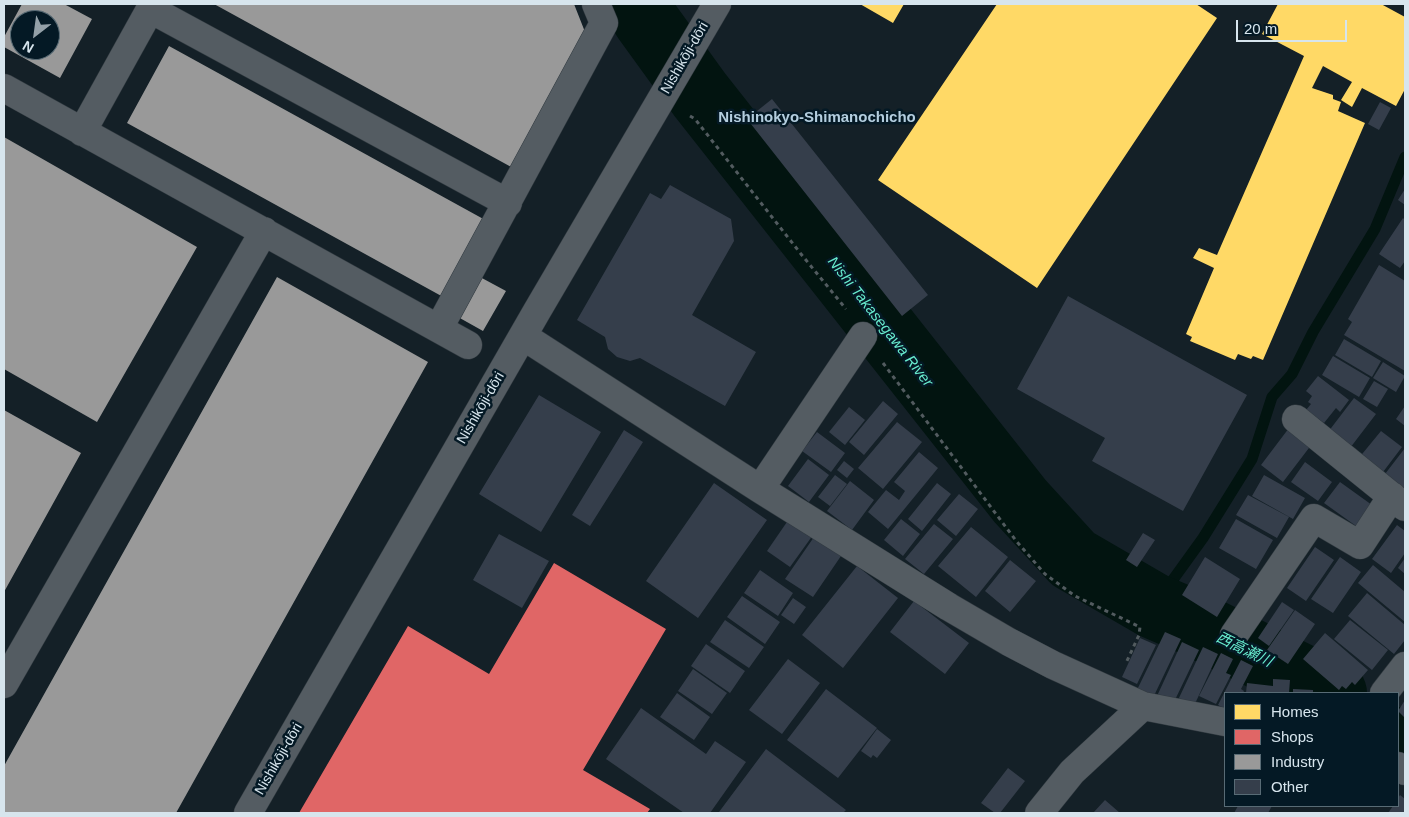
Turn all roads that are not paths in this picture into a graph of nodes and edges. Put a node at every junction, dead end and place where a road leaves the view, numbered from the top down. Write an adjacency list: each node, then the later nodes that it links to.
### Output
1 (596, 4): 6 (street)
2 (717, 4): 9 (street, Nishikōji-dōri)
3 (151, 6): 5 (street); 6 (street)
4 (4, 88): 5 (street)
5 (82, 132): 7 (street)
6 (508, 203): 8 (street)
7 (264, 231): 8 (street); 17 (street)
8 (439, 328): 11 (street)
9 (522, 336): 13 (street); 21 (street, Nishikōji-dōri)
10 (863, 336): 13 (street)
11 (468, 345)
12 (1296, 420): 14 (street)
13 (760, 489): 19 (street)
14 (1399, 501): 15 (street)
15 (1234, 635)
16 (1405, 666): 18 (street)
17 (4, 684)
18 (1385, 692)
19 (1143, 706): 20 (street); 22 (street)
20 (1224, 722)
21 (248, 813)
22 (1039, 813)

